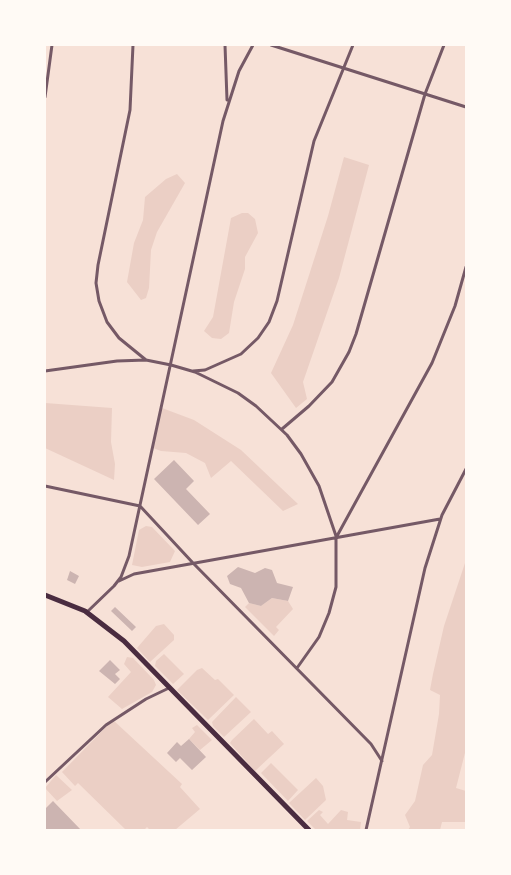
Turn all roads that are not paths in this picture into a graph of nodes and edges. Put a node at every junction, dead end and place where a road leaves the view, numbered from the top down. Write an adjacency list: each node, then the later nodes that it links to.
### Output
1 (52, 45): 10 (street)
2 (133, 45): 14 (street)
3 (225, 45): 11 (street)
4 (253, 45): 11 (street)
5 (271, 45): 8 (street)
6 (352, 45): 8 (street)
7 (444, 45): 9 (street)
8 (343, 67): 9 (street); 17 (street)
9 (425, 94): 12 (street); 18 (street)
10 (45, 97)
11 (227, 104): 15 (street)
12 (466, 107)
13 (466, 268): 23 (street)
14 (146, 360): 15 (street); 16 (street)
15 (171, 365): 17 (street); 21 (street)
16 (45, 371)
17 (191, 371): 18 (street)
18 (282, 429): 23 (street)
19 (466, 469): 22 (street)
20 (45, 486): 21 (street)
21 (140, 506): 24 (street); 25 (street)
22 (440, 519): 23 (street); 30 (street)
23 (336, 536): 24 (street); 28 (street)
24 (193, 563): 25 (street); 28 (street)
25 (118, 581): 27 (street)
26 (45, 595): 27 (main road)
27 (86, 612): 29 (main road)
28 (298, 668): 30 (street)
29 (171, 687): 31 (street); 32 (main road)
30 (382, 761): 33 (street)
31 (45, 782)
32 (310, 830)
33 (366, 830)

